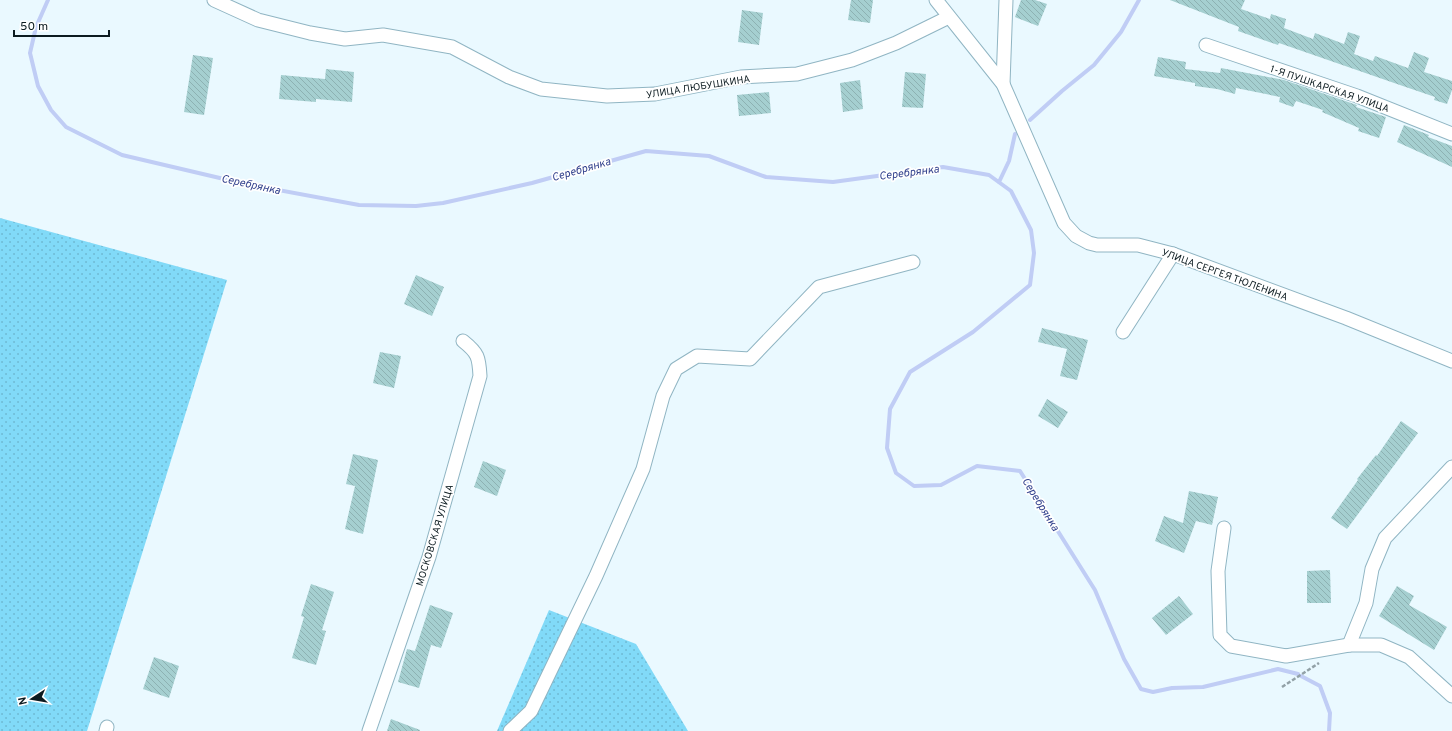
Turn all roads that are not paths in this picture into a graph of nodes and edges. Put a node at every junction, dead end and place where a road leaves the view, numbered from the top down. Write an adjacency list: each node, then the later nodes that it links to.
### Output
1 (214, 0): 4 (street, УЛИЦА ЛЮБУШКИНА)
2 (936, 0): 4 (street)
3 (1006, 0): 6 (street)
4 (949, 16): 6 (street, УЛИЦА СЕРГЕЯ ТЮЛЕНИНА)
5 (1206, 45): 7 (street, 1-Я ПУШКАРСКАЯ УЛИЦА)
6 (1003, 84): 8 (street, УЛИЦА СЕРГЕЯ ТЮЛЕНИНА)
7 (1452, 134)
8 (1173, 254): 10 (street); 12 (street, УЛИЦА СЕРГЕЯ ТЮЛЕНИНА)
9 (913, 262): 18 (street)
10 (1123, 332)
11 (463, 342): 17 (street, МОСКОВСКАЯ УЛИЦА)
12 (1452, 361)
13 (1452, 467): 15 (street)
14 (1224, 528): 15 (street)
15 (1349, 645): 16 (street)
16 (1452, 696)
17 (369, 731)
18 (510, 731)

